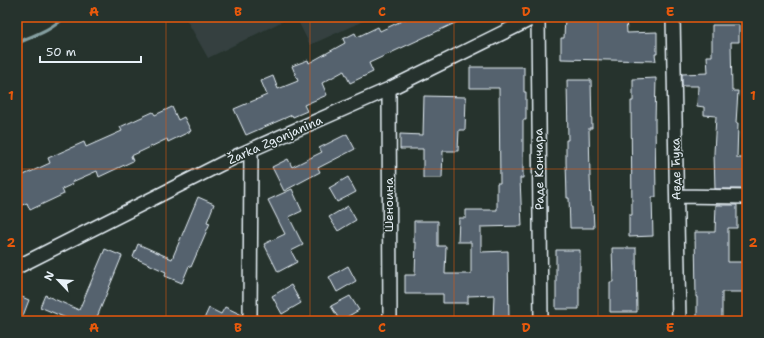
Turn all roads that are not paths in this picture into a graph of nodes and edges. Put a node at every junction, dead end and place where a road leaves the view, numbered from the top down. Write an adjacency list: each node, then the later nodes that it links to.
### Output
1 (536, 17): 3 (street, Žarka Zgonjanina); 10 (street, Раде Кончара)
2 (673, 17): 5 (street, Авде Ћука)
3 (389, 89): 4 (street, Žarka Zgonjanina); 9 (street, Шеноина)
4 (251, 150): 7 (street, Žarka Zgonjanina); 8 (street)
5 (677, 196): 6 (street); 11 (street, Авде Ћука)
6 (747, 197)
7 (17, 267)
8 (250, 321)
9 (390, 321)
10 (541, 321)
11 (679, 321)

